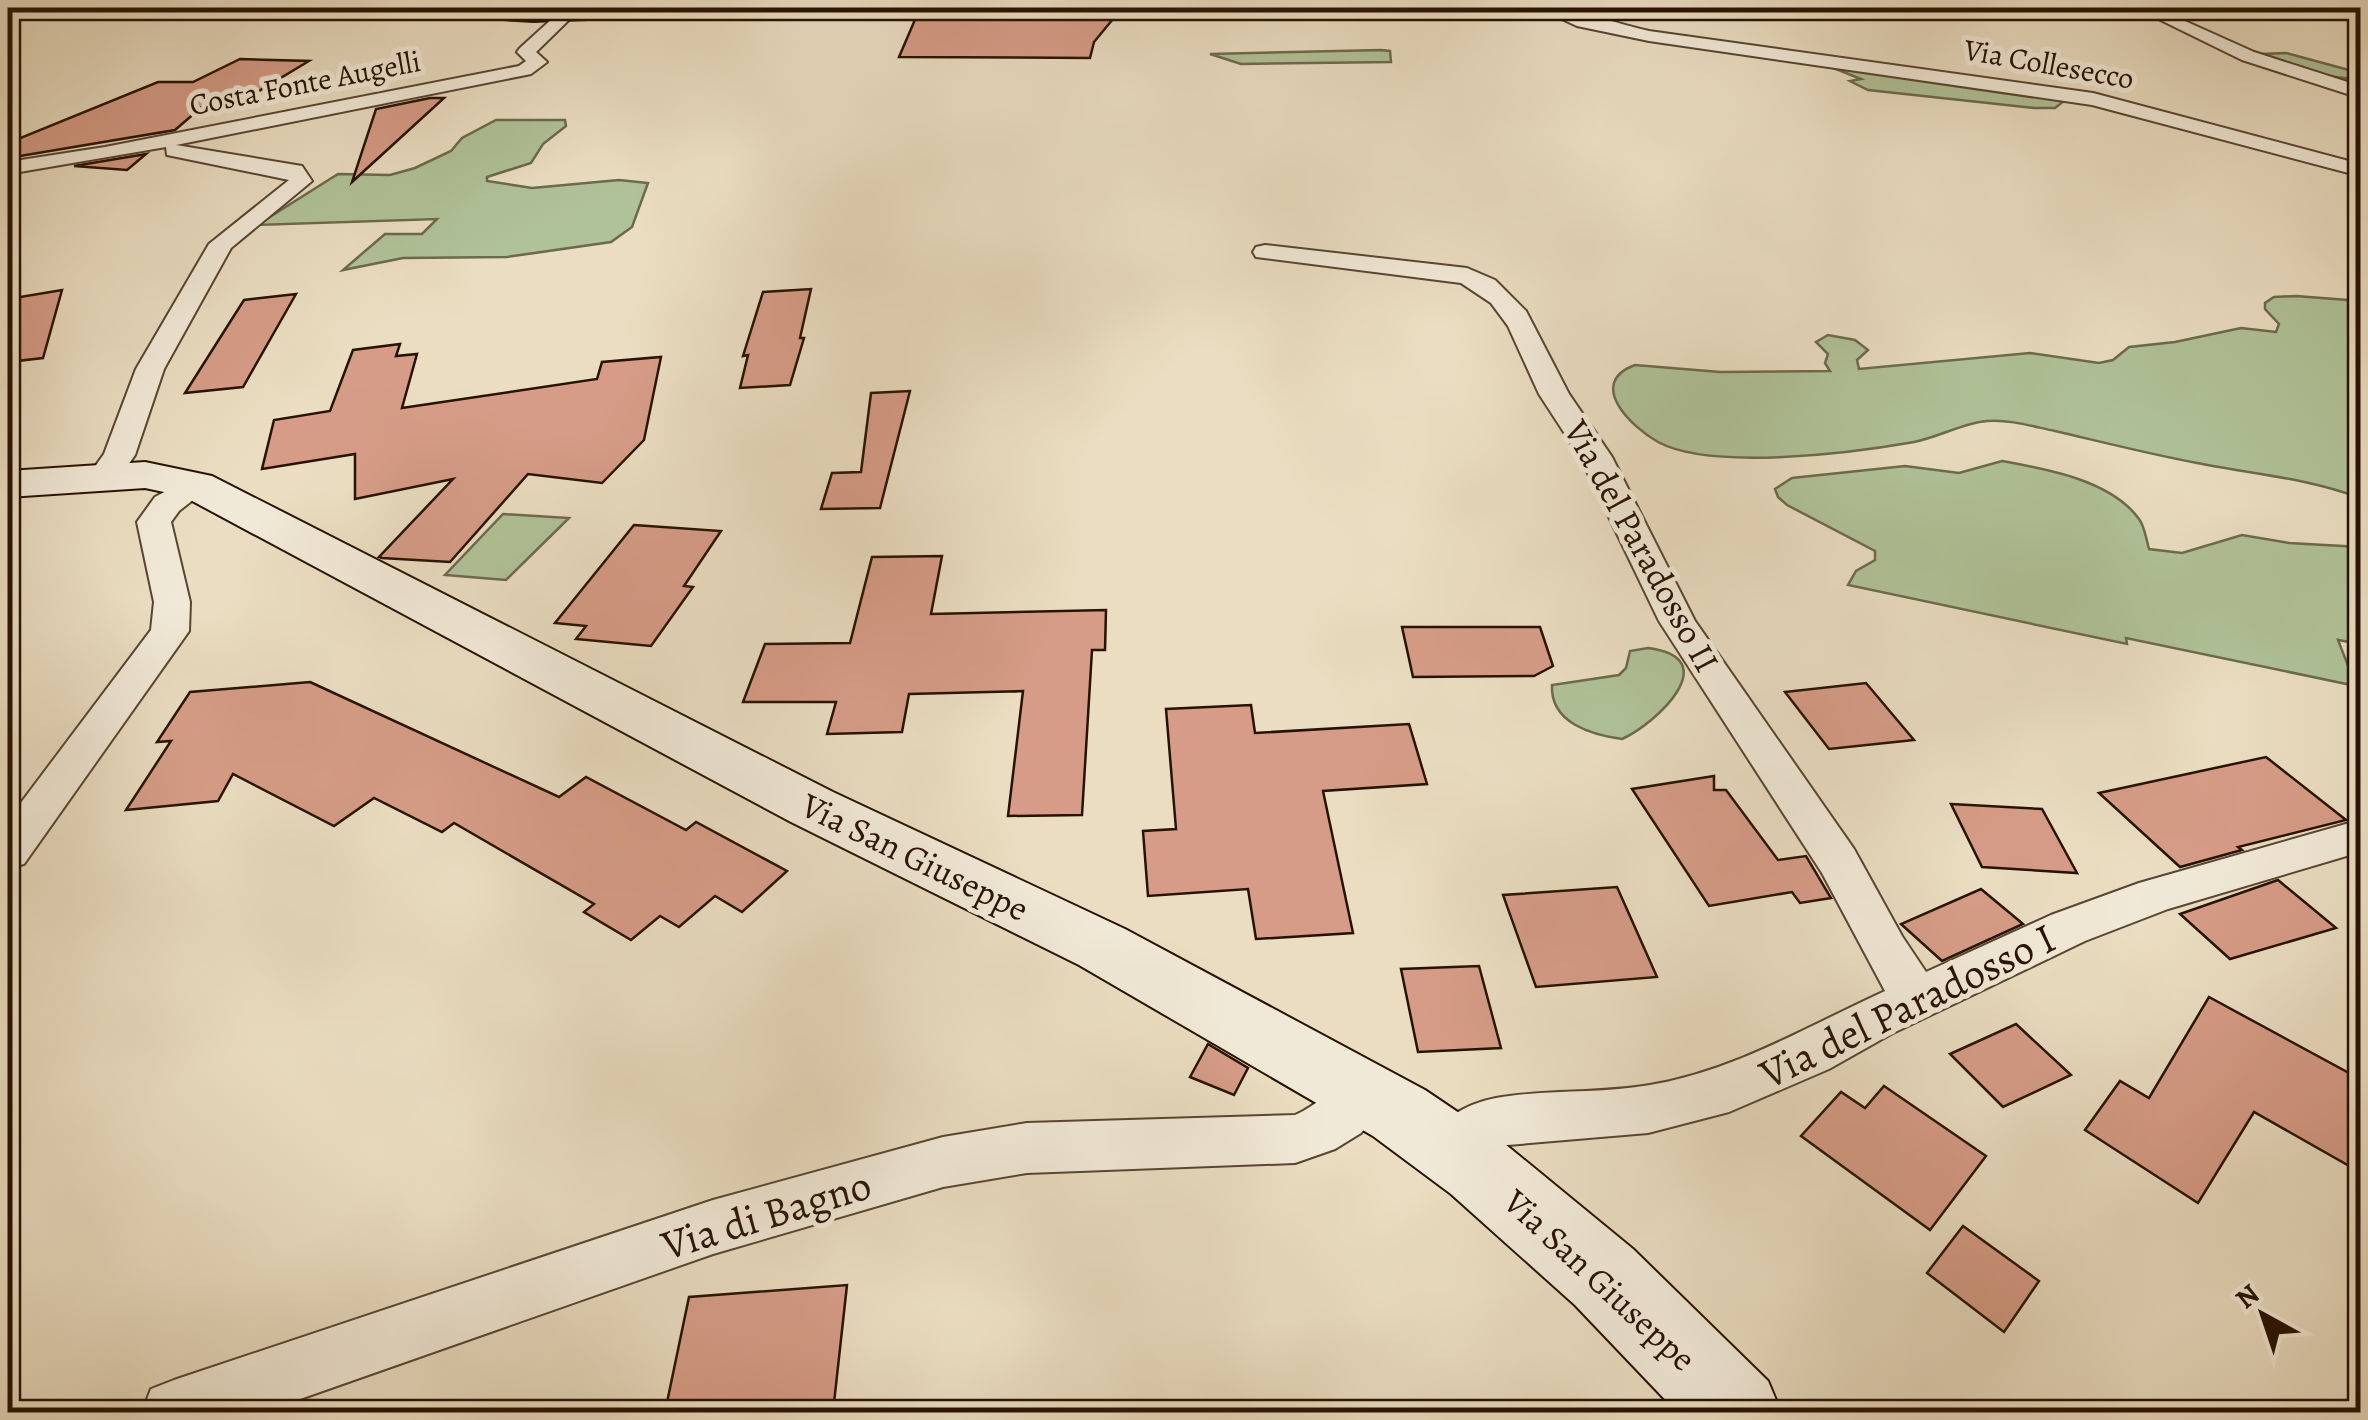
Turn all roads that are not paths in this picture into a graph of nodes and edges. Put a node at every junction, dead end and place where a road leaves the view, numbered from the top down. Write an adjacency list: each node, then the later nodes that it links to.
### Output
1 (439, 8): 5 (main road)
2 (698, 8): 5 (main road)
3 (1546, 8): 9 (street, Via Collesecco)
4 (2144, 8): 6 (street)
5 (570, 11): 7 (street, Costa Fonte Augelli)
6 (2360, 92)
7 (146, 144): 8 (street, Costa Fonte Augelli); 11 (street)
8 (8, 168)
9 (2360, 170)
10 (1266, 252): 16 (street, Via del Paradosso II)
11 (105, 475): 12 (main road, Via San Giuseppe); 13 (main road, Via San Giuseppe)
12 (8, 484)
13 (196, 485): 15 (street); 17 (main road, Via San Giuseppe)
14 (2360, 836): 16 (street, Via del Paradosso I)
15 (8, 852)
16 (1919, 998): 18 (street, Via del Paradosso I)
17 (1364, 1093): 18 (main road, Via San Giuseppe); 19 (street, Via di Bagno)
18 (1452, 1149): 20 (main road, Via San Giuseppe)
19 (174, 1412)
20 (1737, 1412)

